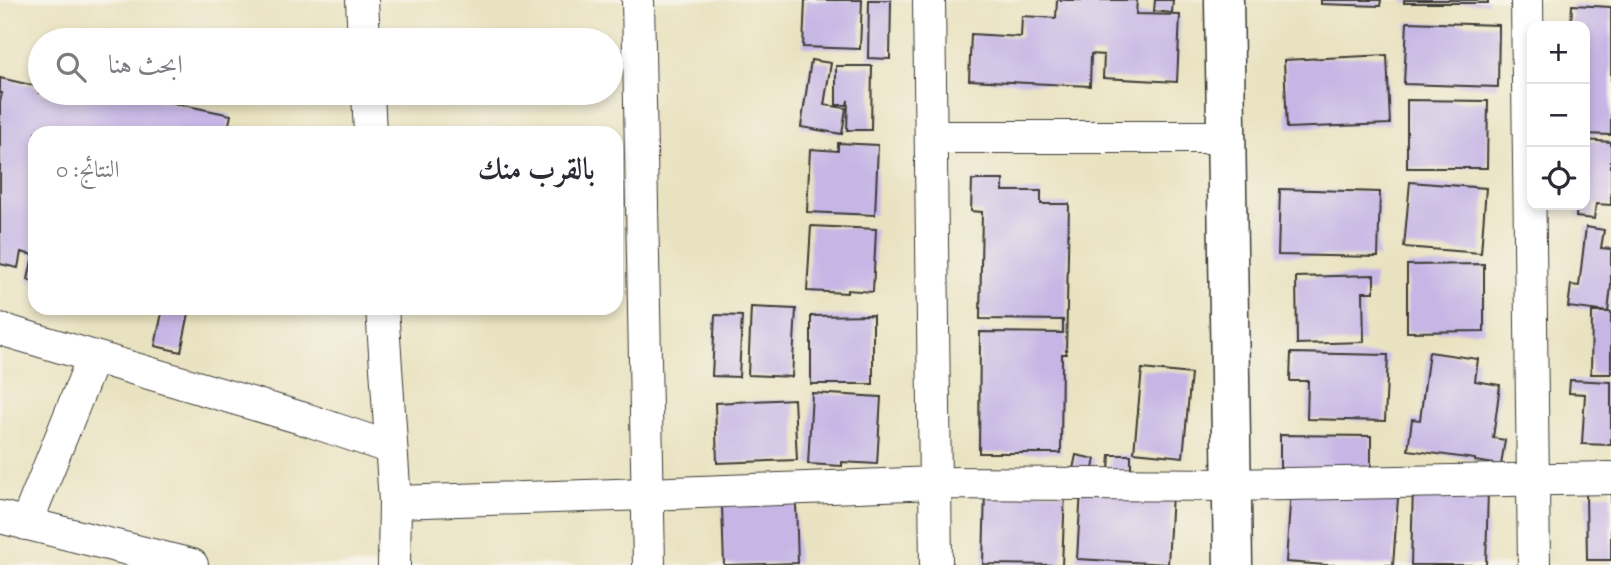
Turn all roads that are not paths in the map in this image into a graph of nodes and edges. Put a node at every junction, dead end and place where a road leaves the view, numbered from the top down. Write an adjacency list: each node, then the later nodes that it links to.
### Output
1 (362, 0): 6 (street)
2 (638, 0): 19 (street)
3 (929, 0): 9 (street)
4 (1224, 0): 10 (street)
5 (1527, 0): 15 (street)
6 (363, 28)
7 (369, 105): 8 (street)
8 (370, 126)
9 (931, 136): 10 (street); 17 (street)
10 (1226, 137): 18 (street)
11 (382, 315): 14 (street)
12 (0, 329): 13 (street)
13 (93, 358): 14 (street); 21 (street)
14 (391, 448): 20 (street)
15 (1533, 478): 16 (street); 18 (street); 28 (street)
16 (1611, 478)
17 (935, 483): 18 (street); 19 (street); 26 (street)
18 (1231, 485): 27 (street)
19 (647, 494): 20 (street); 25 (street)
20 (395, 502): 24 (street)
21 (13, 520): 22 (street)
22 (159, 561): 23 (street)
23 (191, 565)
24 (394, 565)
25 (649, 565)
26 (936, 565)
27 (1233, 565)
28 (1534, 565)

